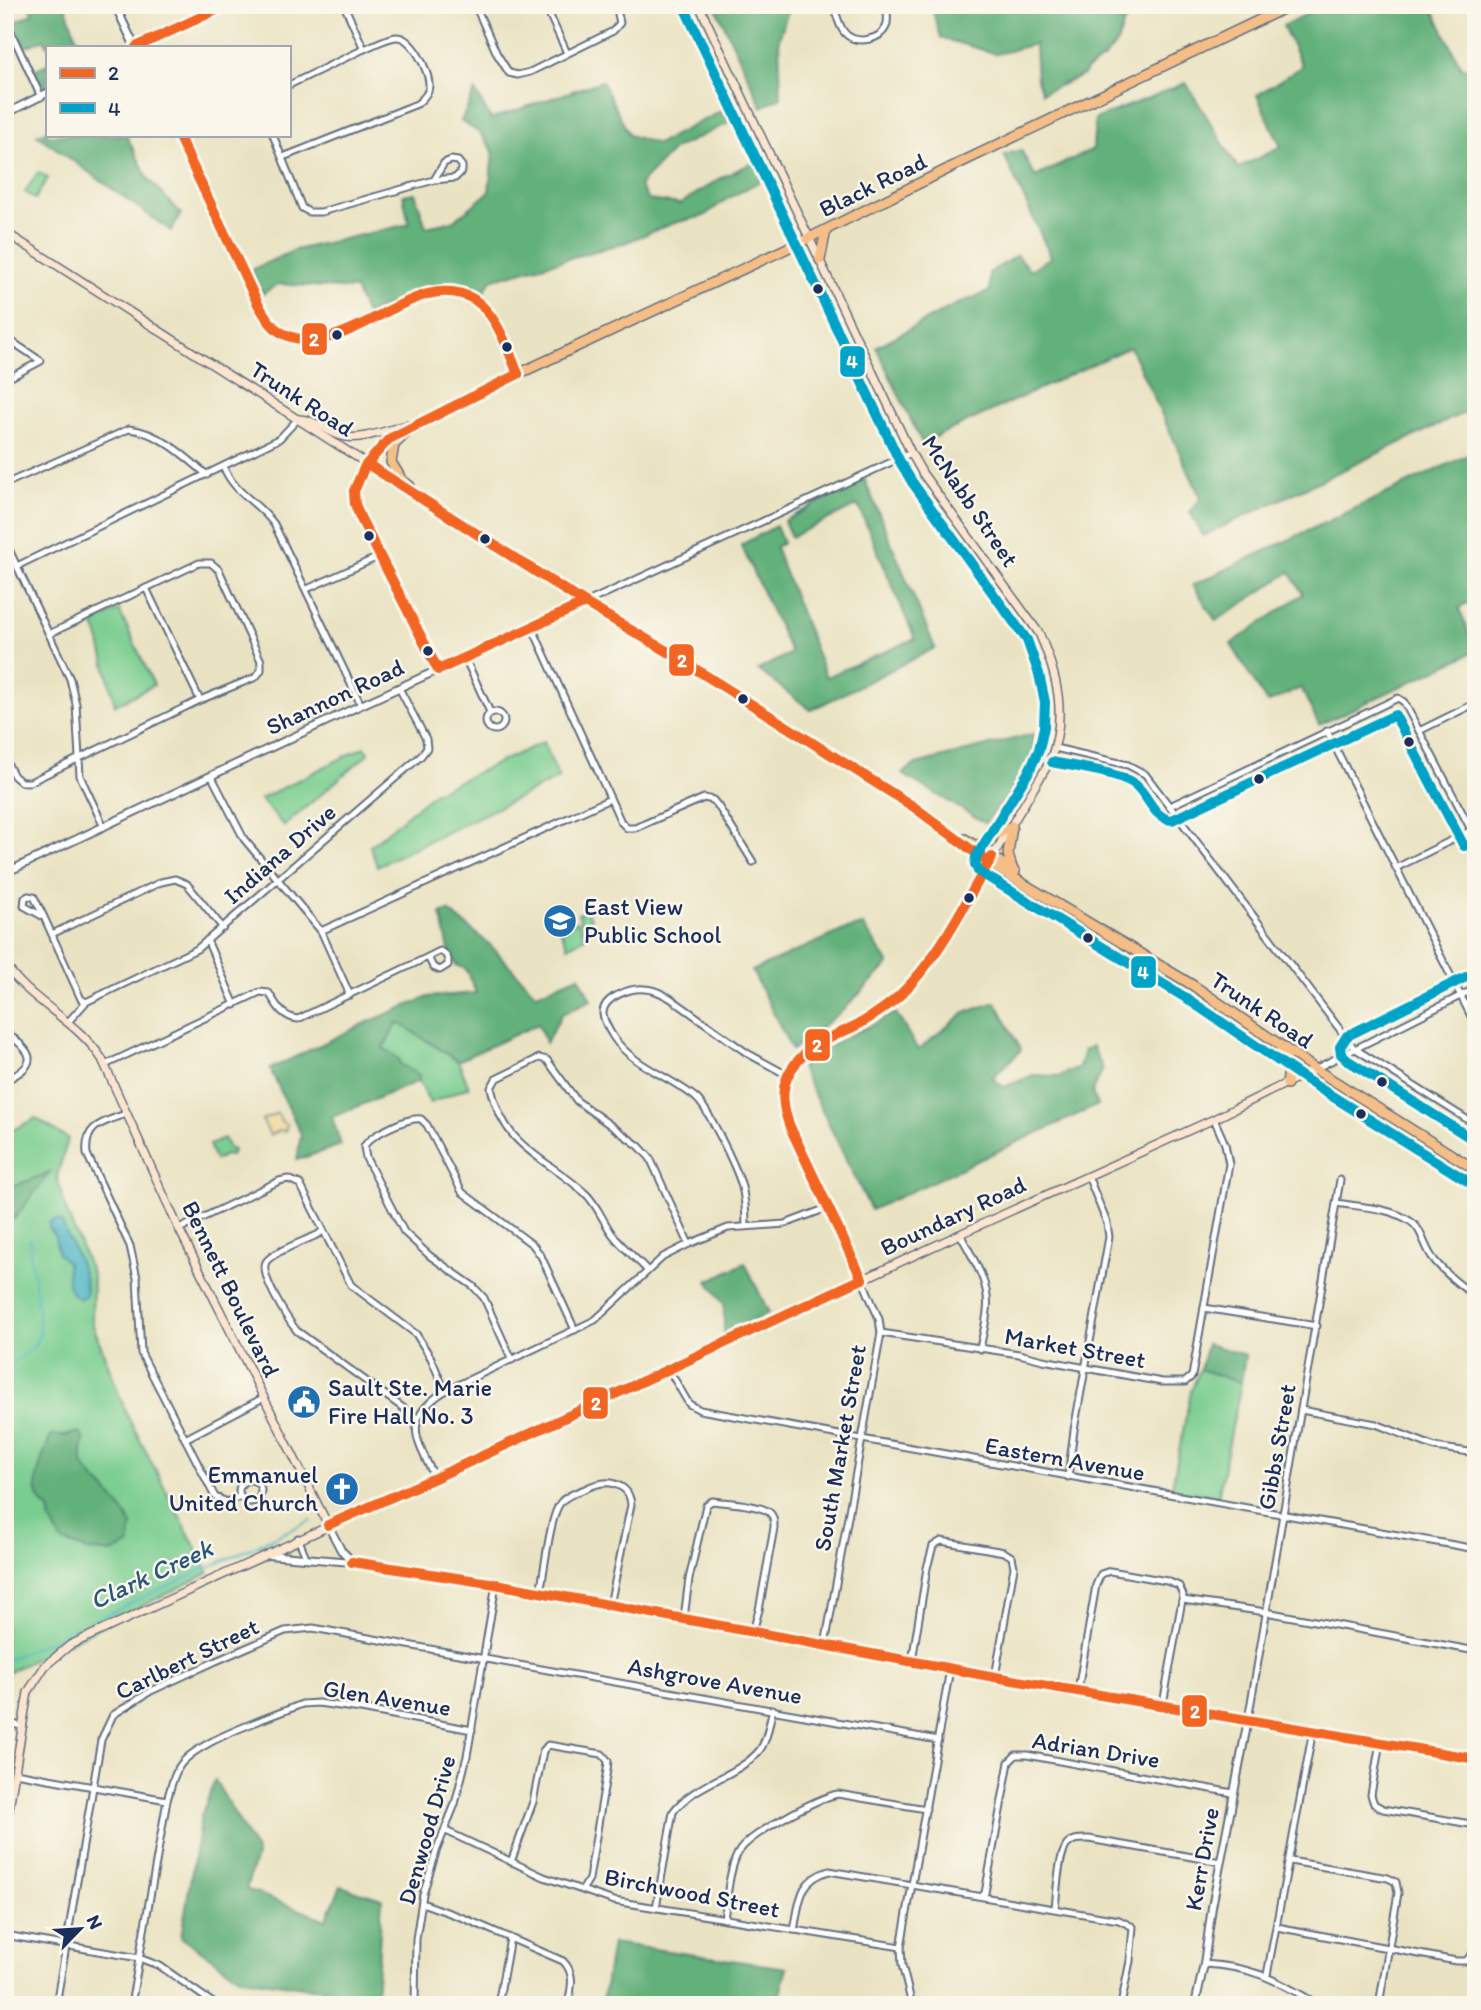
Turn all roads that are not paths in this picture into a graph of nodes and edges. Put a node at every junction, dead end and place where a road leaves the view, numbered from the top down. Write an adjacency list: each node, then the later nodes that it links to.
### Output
1 (115, 5): 12 (street)
2 (228, 5): 13 (street)
3 (344, 5): 14 (street)
4 (475, 5): 15 (street)
5 (545, 5): 15 (street)
6 (615, 5): 15 (street)
7 (699, 5): 25 (main road, McNabb Street)
8 (833, 5): 9 (street)
9 (886, 5)
10 (1291, 5): 23 (highway, Black Road)
11 (5, 19): 17 (street)
12 (136, 46)
13 (138, 46)
14 (364, 48): 16 (street); 21 (street)
15 (567, 53)
16 (290, 85)
17 (44, 95): 18 (street)
18 (5, 114)
19 (178, 136): 28 (street)
20 (273, 136): 21 (street)
21 (283, 158): 22 (street)
22 (434, 180): 22 (street)
23 (826, 230): 25 (highway, Black Road); 26 (highway)
24 (5, 232): 30 (main road, Trunk Road)
25 (809, 238): 26 (main road, McNabb Street); 28 (highway, Black Road)
26 (820, 260): 32 (main road, McNabb Street)
27 (5, 337): 29 (street)
28 (518, 374): 31 (highway, Black Road)
29 (5, 380)
30 (298, 419): 31 (main road); 33 (main road, Trunk Road); 34 (street)
31 (419, 423): 33 (highway, Black Road); 37 (highway)
32 (911, 453): 43 (street, Shannon Road); 55 (main road, McNabb Street)
33 (369, 465): 37 (highway, Trunk Road); 39 (street)
34 (224, 468): 35 (street); 42 (street)
35 (207, 475): 36 (street); 40 (street)
36 (5, 484)
37 (439, 510): 43 (highway, Trunk Road)
38 (5, 541): 40 (street)
39 (378, 557): 42 (street); 47 (street)
40 (17, 566): 45 (street)
41 (146, 589): 45 (street); 49 (street); 49 (street)
42 (307, 589): 51 (street)
43 (585, 603): 44 (street, Shannon Road); 61 (highway, Trunk Road)
44 (531, 627): 46 (street, Shannon Road); 59 (street)
45 (49, 634): 57 (street)
46 (465, 658): 47 (street, Shannon Road); 52 (street)
47 (438, 670): 48 (street, Shannon Road)
48 (398, 688): 51 (street, Shannon Road); 72 (street, Indiana Drive)
49 (200, 700): 57 (street)
50 (1476, 703): 54 (street)
51 (361, 705): 58 (street, Shannon Road)
52 (491, 712)
53 (1327, 731): 54 (street); 60 (street); 69 (street)
54 (1419, 731): 64 (street)
55 (1055, 748): 60 (street); 62 (main road)
56 (5, 758): 57 (street)
57 (78, 759): 63 (street)
58 (212, 777): 63 (street, Shannon Road); 72 (street)
59 (610, 799): 68 (street); 76 (street)
60 (1170, 806): 90 (street)
61 (934, 820): 66 (highway, Trunk Road); 67 (highway, Trunk Road)
62 (1012, 826): 66 (highway); 67 (main road); 70 (highway)
63 (104, 827): 71 (street, Shannon Road)
64 (1473, 830): 65 (street); 69 (street)
65 (1476, 839)
66 (976, 846): 67 (highway, Trunk Road)
67 (990, 860): 70 (highway, Trunk Road); 75 (highway, Trunk Road); 93 (main road)
68 (753, 862)
69 (1396, 868): 83 (street)
70 (1013, 871): 75 (highway, Trunk Road)
71 (5, 873)
72 (277, 878): 74 (street, Indiana Drive); 76 (street)
73 (44, 917): 77 (street)
74 (223, 928): 77 (street); 78 (street, Indiana Drive)
75 (1098, 928): 89 (highway, Trunk Road)
76 (321, 931): 82 (street)
77 (52, 934): 84 (street)
78 (208, 940): 84 (street, Indiana Drive); 85 (street)
79 (428, 957): 82 (street)
80 (5, 964): 86 (main road, Bennett Boulevard)
81 (1476, 988): 83 (street)
82 (350, 995): 85 (street)
83 (1461, 995): 87 (street); 90 (street)
84 (86, 1002): 86 (street)
85 (235, 1005): 91 (street)
86 (68, 1022): 91 (main road, Bennett Boulevard)
87 (1476, 1026)
88 (5, 1031): 94 (street)
89 (1277, 1042): 92 (highway, Trunk Road); 95 (highway)
90 (1354, 1048): 92 (street); 98 (street)
91 (105, 1065): 96 (main road, Bennett Boulevard)
92 (1315, 1069): 95 (main road, Boundary Road); 99 (highway, Trunk Road)
93 (788, 1075): 103 (main road, South Market Street); 104 (street)
94 (5, 1081)
95 (1287, 1084): 97 (main road, Boundary Road)
96 (125, 1114): 105 (main road, Bennett Boulevard); 124 (street)
97 (1214, 1119): 100 (main road, Boundary Road); 112 (street, Market Street)
98 (1476, 1125)
99 (1476, 1170)
100 (1088, 1176): 107 (main road, Boundary Road); 118 (street)
101 (1340, 1180): 102 (street, Gibbs Street)
102 (1336, 1203): 111 (street); 113 (street, Gibbs Street)
103 (827, 1208): 104 (street); 110 (main road, South Market Street)
104 (746, 1226): 108 (street)
105 (179, 1229): 106 (street); 121 (main road, Bennett Boulevard)
106 (322, 1231): 120 (street); 123 (street)
107 (960, 1234): 110 (main road, Boundary Road); 116 (street)
108 (689, 1244): 109 (street); 109 (street)
109 (647, 1270): 114 (street)
110 (862, 1279): 115 (street, South Market Street); 119 (main road, Boundary Road)
111 (1476, 1297)
112 (1204, 1308): 113 (street); 118 (street, Market Street)
113 (1317, 1326): 122 (street, Gibbs Street)
114 (575, 1330): 117 (street); 117 (street)
115 (881, 1333): 116 (street, Market Street); 125 (street, South Market Street)
116 (980, 1349): 118 (street, Market Street)
117 (512, 1360): 120 (street)
118 (1086, 1369): 127 (street)
119 (668, 1370): 125 (street, Eastern Avenue); 128 (main road, Boundary Road)
120 (445, 1391): 123 (street)
121 (263, 1398): 124 (street); 131 (main road, Bennett Boulevard)
122 (1301, 1410): 126 (street); 130 (street, Gibbs Street)
123 (417, 1418): 128 (street)
124 (185, 1439): 129 (street)
125 (861, 1440): 127 (street, Eastern Avenue); 144 (street, South Market Street)
126 (1476, 1453)
127 (1068, 1477): 130 (street, Eastern Avenue)
128 (435, 1478): 131 (main road, Boundary Road)
129 (241, 1496): 129 (street)
130 (1282, 1516): 133 (street, Eastern Avenue); 141 (street, Gibbs Street)
131 (328, 1525): 132 (main road, Boundary Road); 136 (street, Bennett Boulevard)
132 (298, 1538): 134 (main road, Boundary Road); 135 (street)
133 (1476, 1549)
134 (263, 1555): 135 (street); 155 (main road, Boundary Road)
135 (306, 1557): 136 (street)
136 (352, 1562): 137 (street)
137 (496, 1584): 138 (street); 146 (street, Denwood Drive)
138 (540, 1592): 140 (street); 140 (street)
139 (1183, 1600): 141 (street); 150 (street); 151 (street)
140 (610, 1605): 142 (street)
141 (1266, 1612): 145 (street); 153 (street, Gibbs Street)
142 (684, 1618): 143 (street); 143 (street)
143 (753, 1631): 144 (street)
144 (825, 1645): 147 (street)
145 (1476, 1651)
146 (485, 1660): 152 (street, Ashgrove Avenue); 156 (street, Denwood Drive); 162 (street, Carlbert Street)
147 (912, 1661): 148 (street); 149 (street)
148 (950, 1669): 149 (street); 158 (street)
149 (995, 1677): 150 (street)
150 (1078, 1690): 151 (street)
151 (1163, 1704): 153 (street)
152 (773, 1709): 158 (street, Ashgrove Avenue); 176 (street)
153 (1248, 1720): 157 (street); 163 (street, Kerr Drive)
154 (5, 1723): 155 (street)
155 (23, 1726): 161 (main road, Boundary Road)
156 (472, 1730): 164 (street, Glen Avenue); 167 (street, Denwood Drive)
157 (1313, 1730): 159 (street); 169 (street)
158 (938, 1740): 165 (street)
159 (1380, 1742): 160 (street); 166 (street)
160 (1476, 1759)
161 (15, 1773): 162 (street); 168 (main road, Boundary Road)
162 (92, 1787): 164 (street); 184 (street, Carlbert Street)
163 (1233, 1793): 171 (street, Kerr Drive); 174 (street, Adrian Drive)
164 (167, 1800): 187 (street, Glen Avenue)
165 (926, 1809): 172 (street); 178 (street)
166 (1476, 1825)
167 (446, 1831): 170 (street, Birchwood Street); 175 (street, Denwood Drive)
168 (5, 1833)
169 (1290, 1861): 179 (street); 186 (street)
170 (511, 1862): 173 (street, Birchwood Street); 173 (street)
171 (1220, 1862): 177 (street); 188 (street, Kerr Drive)
172 (913, 1885): 174 (street); 180 (street); 185 (street)
173 (583, 1889): 176 (street, Birchwood Street)
174 (982, 1896): 177 (street)
175 (422, 1903): 183 (street); 194 (street, Denwood Drive)
176 (656, 1908): 178 (street, Birchwood Street)
177 (1055, 1908): 198 (street)
178 (724, 1919): 180 (street, Birchwood Street)
179 (1277, 1927): 186 (street); 189 (street)
180 (794, 1930): 185 (street, Birchwood Street)
181 (5, 1935): 184 (street)
182 (1476, 1936): 186 (street)
183 (510, 1938): 195 (street); 196 (street)
184 (65, 1944): 187 (street); 191 (street, Carlbert Street)
185 (901, 1947): 197 (street)
186 (1388, 1948): 201 (street)
187 (139, 1958): 190 (street); 192 (street, Glen Avenue)
188 (1204, 1964): 189 (street); 199 (street, Kerr Drive)
189 (1267, 1975): 200 (street)
190 (203, 2002): 193 (street)
191 (56, 2005)
192 (131, 2005)
193 (216, 2005)
194 (415, 2005)
195 (498, 2005)
196 (568, 2005)
197 (912, 2005)
198 (1121, 2005)
199 (1195, 2005)
200 (1319, 2005)
201 (1379, 2005)

